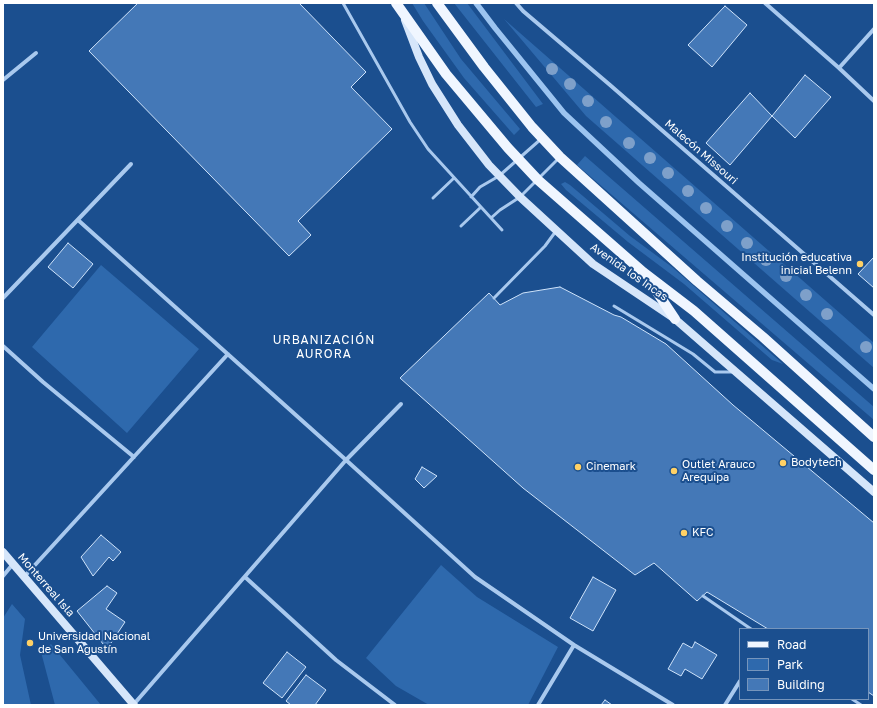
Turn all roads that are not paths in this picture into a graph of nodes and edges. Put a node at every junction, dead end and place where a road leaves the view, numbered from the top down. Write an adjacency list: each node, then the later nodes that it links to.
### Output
1 (343, 3): 17 (lane)
2 (396, 3): 6 (main road, Avenida los Incas)
3 (437, 3): 12 (main road)
4 (516, 3): 32 (street, Malecón Missouri)
5 (765, 3): 9 (street)
6 (403, 14): 14 (main road, Avenida los Incas); 16 (street, Avenida los Incas)
7 (874, 29): 9 (street)
8 (36, 53): 10 (street)
9 (839, 68): 11 (street)
10 (3, 80)
11 (874, 101)
12 (542, 138): 13 (main road); 14 (lane)
13 (560, 157): 18 (lane); 38 (main road)
14 (518, 160): 16 (lane); 18 (main road, Avenida los Incas)
15 (130, 164): 24 (street)
16 (500, 176): 19 (lane); 20 (street, Avenida los Incas)
17 (454, 178): 19 (lane); 21 (lane)
18 (538, 180): 20 (lane); 28 (main road, Avenida los Incas)
19 (471, 197): 22 (lane)
20 (520, 197): 23 (lane); 27 (street, Avenida los Incas)
21 (433, 198)
22 (481, 207): 23 (lane); 25 (lane)
23 (491, 218): 26 (lane)
24 (78, 220): 29 (street); 35 (street)
25 (461, 226)
26 (502, 230)
27 (556, 231): 30 (lane); 33 (street, Avenida los Incas)
28 (643, 272): 33 (main road); 43 (main road, Avenida los Incas)
29 (3, 298)
30 (494, 298)
31 (614, 306): 36 (lane)
32 (874, 315)
33 (675, 319): 36 (street, Avenida los Incas)
34 (3, 346): 41 (street)
35 (228, 354): 41 (street); 42 (street)
36 (737, 372): 44 (street, Avenida los Incas)
37 (401, 404): 42 (street)
38 (849, 416): 39 (main road); 40 (main road)
39 (874, 433)
40 (874, 437)
41 (134, 457): 48 (street)
42 (346, 460): 49 (street); 52 (street)
43 (874, 470)
44 (874, 492)
45 (3, 552): 46 (street, Monterreal Isla)
46 (13, 564): 47 (street); 48 (street, Monterreal Isla)
47 (3, 576)
48 (24, 577): 54 (street, Monterreal Isla)
49 (245, 577): 54 (street); 55 (street)
50 (703, 596): 51 (lane)
51 (750, 628)
52 (574, 645): 56 (street); 57 (street)
53 (739, 683): 58 (street)
54 (134, 705)
55 (395, 705)
56 (538, 705)
57 (673, 705)
58 (725, 705)

